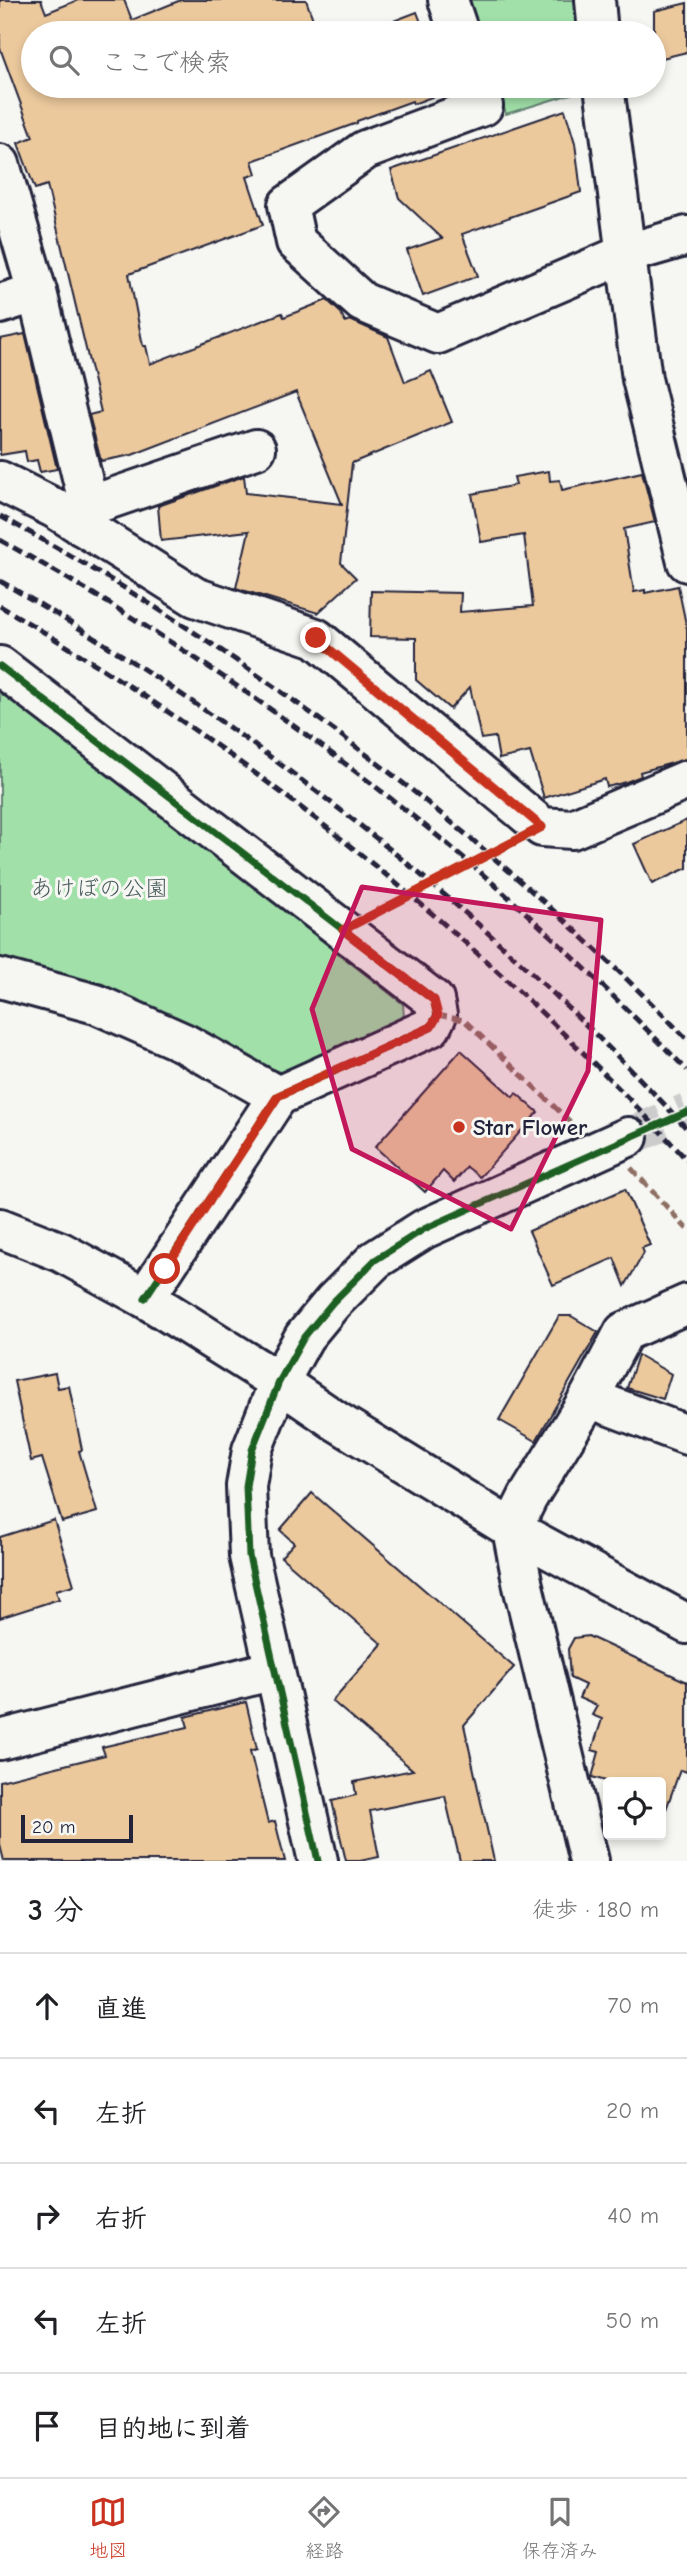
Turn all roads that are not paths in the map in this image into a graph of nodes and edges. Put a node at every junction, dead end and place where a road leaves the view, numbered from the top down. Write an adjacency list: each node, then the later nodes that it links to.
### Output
1 (448, 0): 3 (street)
2 (595, 0): 4 (street)
3 (455, 21)
4 (597, 21)
5 (481, 98): 9 (street)
6 (606, 98): 9 (street)
7 (0, 164): 10 (street)
8 (687, 236): 9 (street)
9 (625, 254): 15 (street)
10 (37, 292): 11 (street); 14 (street)
11 (0, 304)
12 (256, 449): 14 (street)
13 (0, 481): 14 (street)
14 (86, 516): 17 (street)
15 (687, 562)
16 (0, 666): 19 (street)
17 (687, 780)
18 (0, 978): 19 (street)
19 (278, 1096): 22 (street)
20 (628, 1137): 24 (street)
21 (0, 1228): 22 (street)
22 (145, 1298): 24 (street)
23 (687, 1304): 25 (street)
24 (279, 1382): 27 (street); 29 (street)
25 (589, 1398): 26 (street); 27 (street)
26 (687, 1435)
27 (512, 1529): 28 (street); 32 (street)
28 (687, 1623)
29 (274, 1671): 30 (street); 31 (street)
30 (0, 1740)
31 (317, 1861)
32 (589, 1861)

